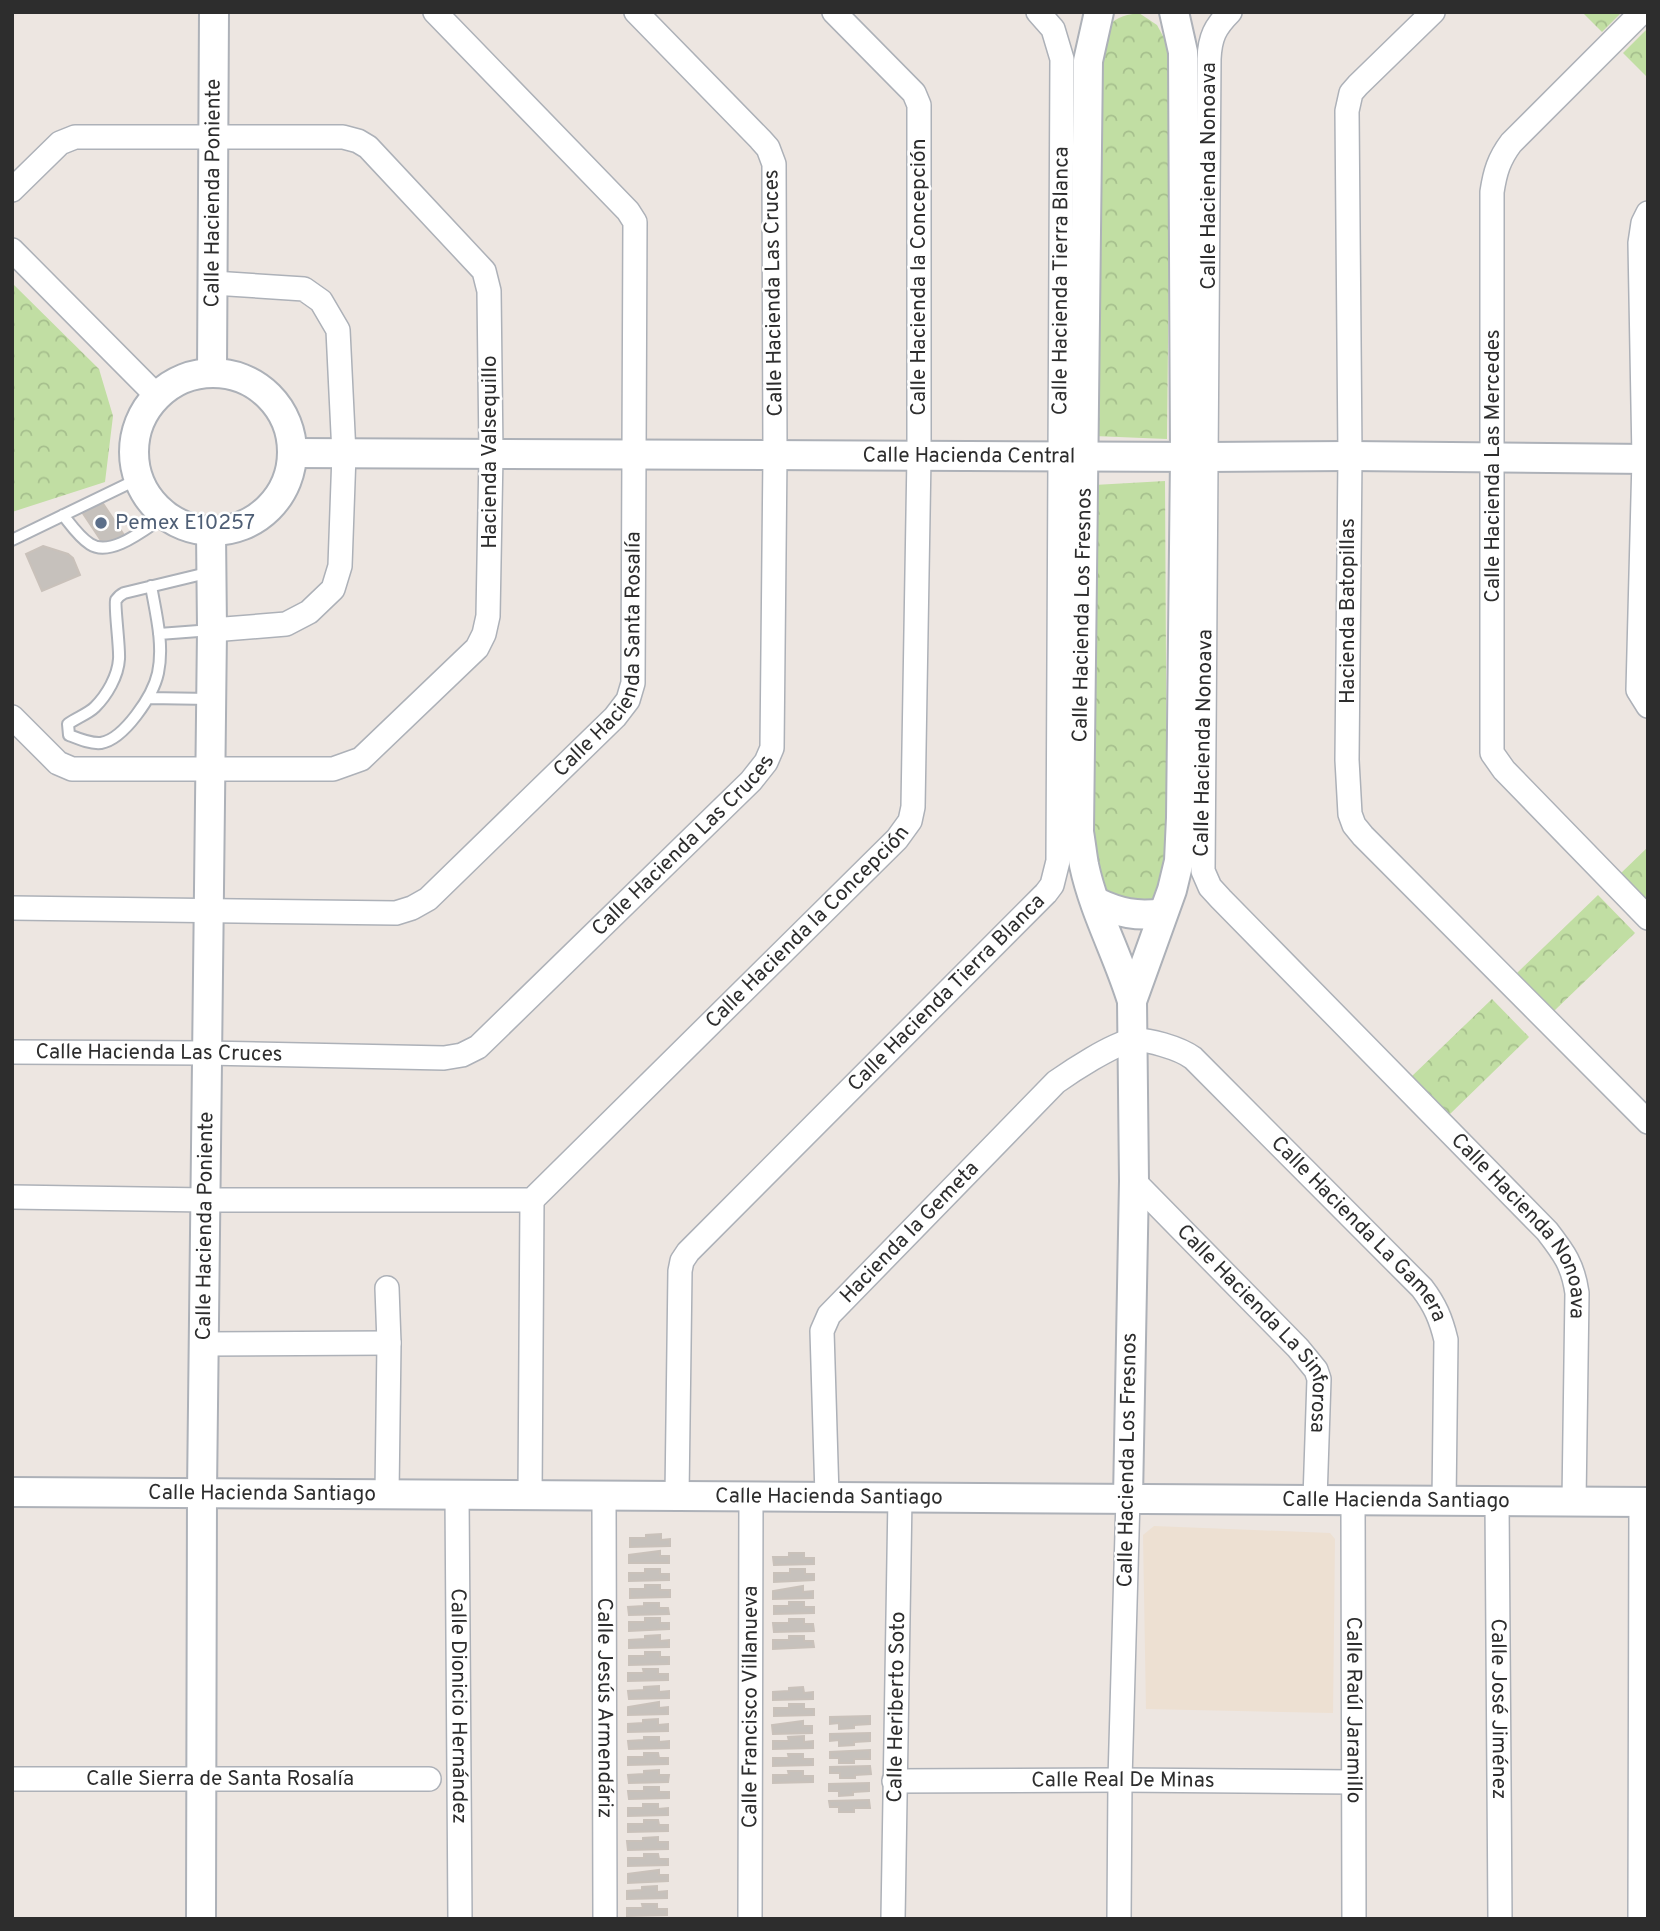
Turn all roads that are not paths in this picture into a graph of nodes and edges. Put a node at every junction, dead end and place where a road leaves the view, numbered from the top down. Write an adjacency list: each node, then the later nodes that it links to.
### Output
1 (214, 12): 11 (street, Calle Hacienda Poniente)
2 (435, 12): 21 (street, Calle Hacienda Santa Rosalía)
3 (636, 12): 22 (street, Calle Hacienda Las Cruces)
4 (834, 12): 23 (street, Calle Hacienda la Concepción)
5 (1038, 12): 25 (street, Calle Hacienda Tierra Blanca)
6 (1100, 12): 25 (street, Calle Hacienda Los Fresnos)
7 (1174, 12): 26 (street, Calle Hacienda Los Fresnos)
8 (1230, 12): 26 (street, Calle Hacienda Nonoava)
9 (1433, 12): 24 (street, Hacienda Batopillas)
10 (1643, 12): 27 (street, Calle Hacienda Las Mercedes)
11 (214, 136): 12 (street, Hacienda Valsequillo); 15 (street, Calle Hacienda Poniente); 20 (street, Hacienda Valsequillo)
12 (12, 190)
13 (1648, 213): 28 (street)
14 (12, 250): 17 (street)
15 (213, 283): 16 (street, Calle Hacienda Poniente); 19 (street)
16 (212, 373): 17 (street); 18 (street)
17 (157, 396): 29 (street)
18 (292, 453): 19 (street, Calle Hacienda Central); 32 (street)
19 (344, 454): 20 (street, Calle Hacienda Central); 36 (street)
20 (491, 454): 21 (street, Calle Hacienda Central); 43 (street, Hacienda Valsequillo)
21 (633, 455): 22 (street, Calle Hacienda Central); 47 (street, Calle Hacienda Santa Rosalía)
22 (775, 455): 23 (street, Calle Hacienda Central); 53 (street, Calle Hacienda Las Cruces)
23 (919, 456): 25 (street, Calle Hacienda Central); 57 (street, Calle Hacienda la Concepción)
24 (1350, 456): 26 (street, Calle Hacienda Central); 27 (street, Calle Hacienda Central); 54 (street, Hacienda Batopillas)
25 (1073, 457): 26 (street, Calle Hacienda Central); 45 (street, Calle Hacienda Los Fresnos); 66 (street, Calle Hacienda Tierra Blanca)
26 (1196, 457): 48 (street, Calle Hacienda Los Fresnos); 77 (street, Calle Hacienda Nonoava)
27 (1493, 458): 28 (street, Calle Hacienda Central); 49 (street, Calle Hacienda Las Mercedes)
28 (1646, 459): 40 (street)
29 (138, 479): 30 (lane); 31 (street)
30 (62, 515): 31 (lane); 33 (lane)
31 (165, 516): 32 (street)
32 (211, 532): 34 (street, Calle Hacienda Poniente)
33 (12, 540)
34 (211, 572): 35 (lane); 36 (street, Calle Hacienda Poniente)
35 (151, 586): 37 (lane); 42 (lane)
36 (212, 630): 37 (lane); 39 (street, Calle Hacienda Poniente)
37 (159, 634): 38 (lane)
38 (148, 698): 39 (lane); 42 (lane)
39 (211, 699): 43 (street, Calle Hacienda Poniente)
40 (1648, 706)
41 (12, 717): 44 (street, Hacienda Valsequillo)
42 (97, 744): 44 (lane)
43 (209, 768): 44 (street, Hacienda Valsequillo); 47 (street, Calle Hacienda Poniente)
44 (99, 769)
45 (1096, 902): 48 (street); 50 (street, Calle Hacienda Los Fresnos)
46 (12, 908): 47 (street, Calle Hacienda Santa Rosalía)
47 (208, 910): 53 (street, Calle Hacienda Poniente)
48 (1163, 913): 50 (street, Calle Hacienda Los Fresnos)
49 (1648, 918)
50 (1132, 1001): 51 (street, Calle Hacienda Los Fresnos)
51 (1131, 1040): 55 (street, Calle Hacienda Los Fresnos); 70 (street, Hacienda la Gemeta); 75 (street, Calle Hacienda La Gamera)
52 (12, 1052): 53 (street, Calle Hacienda Las Cruces)
53 (206, 1053): 58 (street, Calle Hacienda Poniente)
54 (1648, 1122)
55 (1134, 1181): 72 (street, Calle Hacienda Los Fresnos); 73 (street, Calle Hacienda La Sinforosa)
56 (12, 1197): 58 (street)
57 (532, 1199): 58 (street); 67 (street)
58 (206, 1200): 61 (street, Calle Hacienda Poniente)
59 (387, 1288): 60 (street)
60 (389, 1343): 61 (street); 64 (street)
61 (205, 1345): 63 (street, Calle Hacienda Poniente)
62 (12, 1492): 63 (street, Calle Hacienda Santiago)
63 (202, 1493): 64 (street, Calle Hacienda Santiago); 79 (street, Calle Hacienda Poniente)
64 (387, 1493): 65 (street, Calle Hacienda Santiago)
65 (457, 1494): 67 (street, Calle Hacienda Santiago); 86 (street, Calle Dionicio Hernández)
66 (677, 1495): 68 (street, Calle Hacienda Santiago); 69 (street, Calle Hacienda Santiago)
67 (530, 1496): 68 (street, Calle Hacienda Santiago)
68 (604, 1496): 87 (street, Calle Jesús Armendáriz)
69 (751, 1496): 70 (street, Calle Hacienda Santiago); 88 (street, Calle Francisco Villanueva)
70 (827, 1496): 71 (street, Calle Hacienda Santiago)
71 (900, 1497): 72 (street, Calle Hacienda Santiago); 83 (street, Calle Heriberto Soto)
72 (1128, 1498): 73 (street, Calle Hacienda Santiago); 82 (street, Calle Hacienda Los Fresnos)
73 (1315, 1499): 74 (street, Calle Hacienda Santiago)
74 (1353, 1500): 75 (street, Calle Hacienda Santiago); 84 (street, Calle Raúl Jaramillo)
75 (1444, 1500): 76 (street, Calle Hacienda Santiago)
76 (1497, 1501): 77 (street, Calle Hacienda Santiago); 92 (street, Calle José Jiménez)
77 (1574, 1501): 78 (street, Calle Hacienda Santiago)
78 (1645, 1502): 93 (street)
79 (202, 1777): 80 (street, Calle Sierra de Santa Rosalía); 81 (street, Calle Sierra de Santa Rosalía); 85 (street, Calle Hacienda Poniente)
80 (12, 1779)
81 (429, 1779)
82 (1120, 1780): 83 (street, Calle Real De Minas); 84 (street, Calle Real De Minas); 90 (street, Calle Hacienda Los Fresnos)
83 (894, 1781): 89 (street, Calle Heriberto Soto)
84 (1352, 1782): 91 (street, Calle Raúl Jaramillo)
85 (201, 1919)
86 (460, 1919)
87 (605, 1919)
88 (750, 1919)
89 (893, 1919)
90 (1119, 1919)
91 (1354, 1919)
92 (1500, 1919)
93 (1640, 1919)

